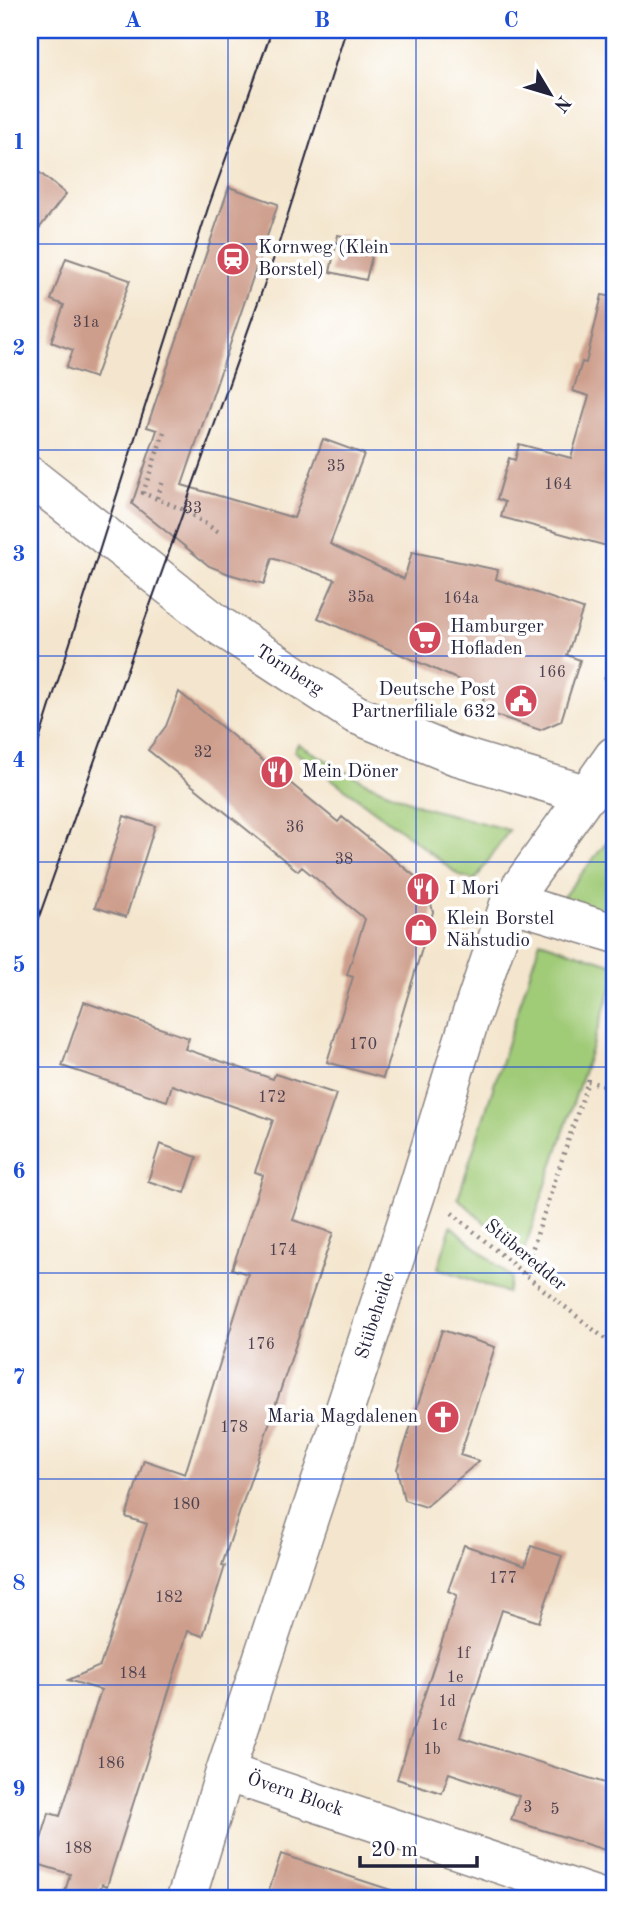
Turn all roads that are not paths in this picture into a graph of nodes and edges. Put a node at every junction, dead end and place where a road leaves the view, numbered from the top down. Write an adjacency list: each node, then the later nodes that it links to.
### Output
1 (30, 475): 3 (street, Tornberg)
2 (614, 756): 3 (street, Stübeheide)
3 (588, 795): 4 (street, Stübeheide)
4 (510, 902): 5 (street); 6 (street, Stübeheide)
5 (614, 933)
6 (225, 1772): 7 (street, Stübeheide); 8 (street, Övern Block)
7 (186, 1899)
8 (604, 1899)

